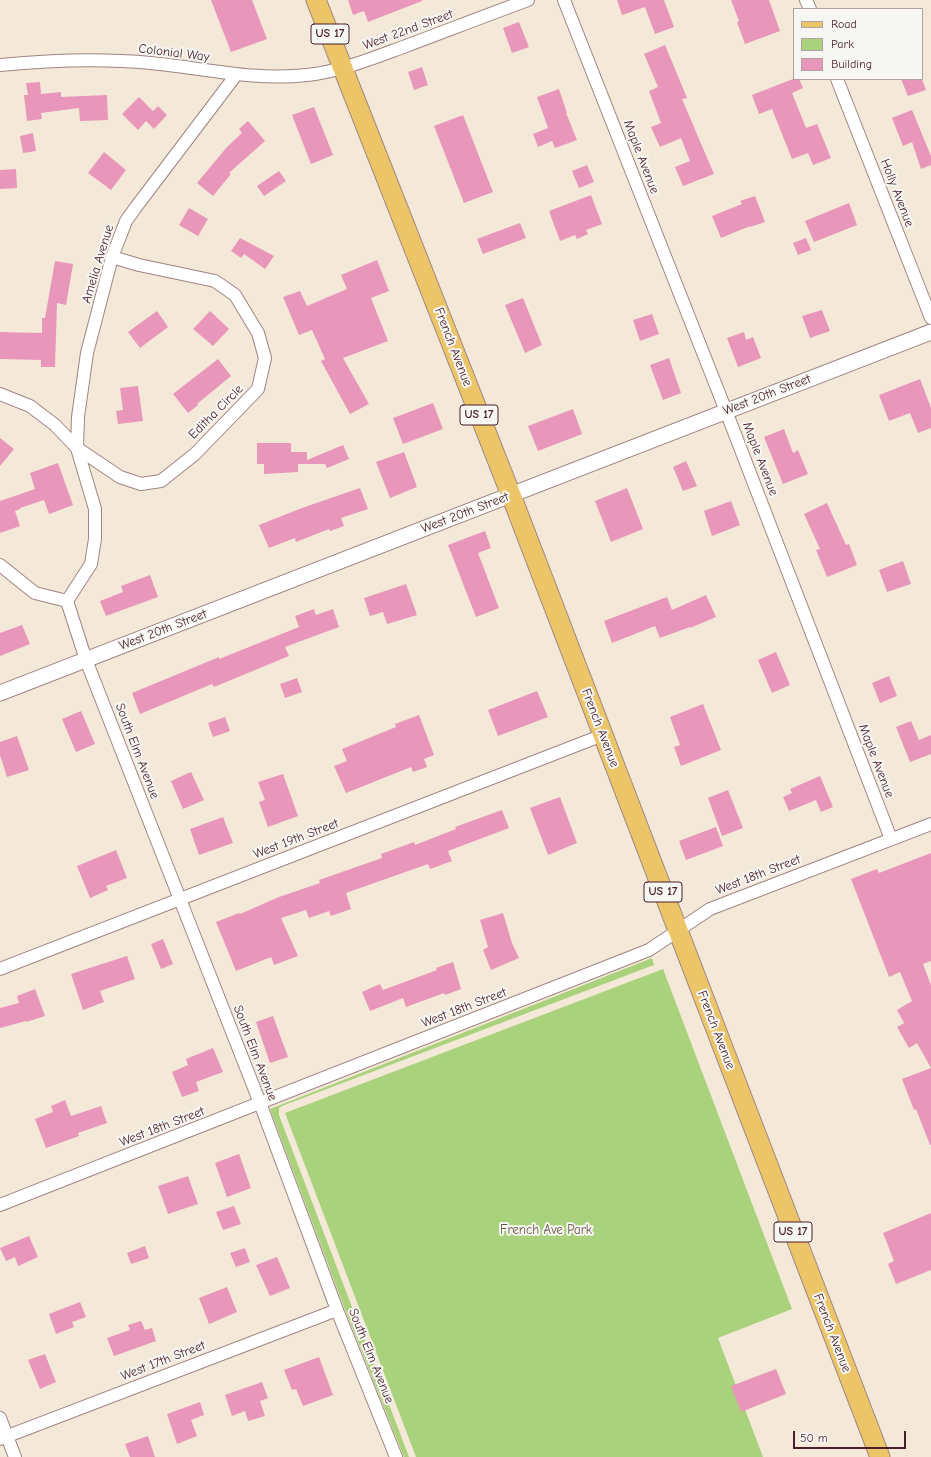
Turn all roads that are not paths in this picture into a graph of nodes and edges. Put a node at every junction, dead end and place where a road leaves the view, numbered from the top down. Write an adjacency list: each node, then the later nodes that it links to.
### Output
1 (316, 0): 5 (main road, French Avenue / US 17)
2 (528, 0): 5 (street, West 22nd Street)
3 (564, 0): 12 (street, Maple Avenue)
4 (0, 65): 6 (street, Colonial Way)
5 (344, 68): 6 (street, Colonial Way); 14 (main road, French Avenue / US 17)
6 (236, 75): 8 (street, Amelia Avenue)
7 (838, 80): 9 (street, Holly Avenue)
8 (112, 257): 13 (street, Amelia Avenue); 13 (street, Editha Circle)
9 (931, 318)
10 (931, 332): 12 (street, West 20th Street)
11 (0, 394): 13 (street, Editha Circle)
12 (726, 411): 14 (street, West 20th Street); 21 (street, Maple Avenue)
13 (77, 448): 16 (street)
14 (511, 495): 17 (street, West 20th Street); 19 (main road, French Avenue / US 17)
15 (0, 565): 16 (street)
16 (67, 601): 17 (street, South Elm Avenue)
17 (86, 660): 18 (street, West 20th Street); 22 (street, South Elm Avenue)
18 (0, 693)
19 (603, 735): 22 (street, West 19th Street); 23 (main road, French Avenue / US 17)
20 (931, 824): 21 (street, West 18th Street)
21 (891, 839): 23 (street, West 18th Street)
22 (180, 900): 24 (street, West 19th Street); 25 (street, South Elm Avenue)
23 (678, 931): 25 (street, West 18th Street); 32 (main road, French Avenue / US 17)
24 (0, 969)
25 (260, 1103): 26 (street, West 18th Street); 27 (street, South Elm Avenue)
26 (0, 1205)
27 (337, 1310): 29 (street, West 17th Street); 31 (street, South Elm Avenue)
28 (0, 1418): 29 (street)
29 (4, 1438): 30 (street)
30 (15, 1457)
31 (396, 1457)
32 (880, 1457)

